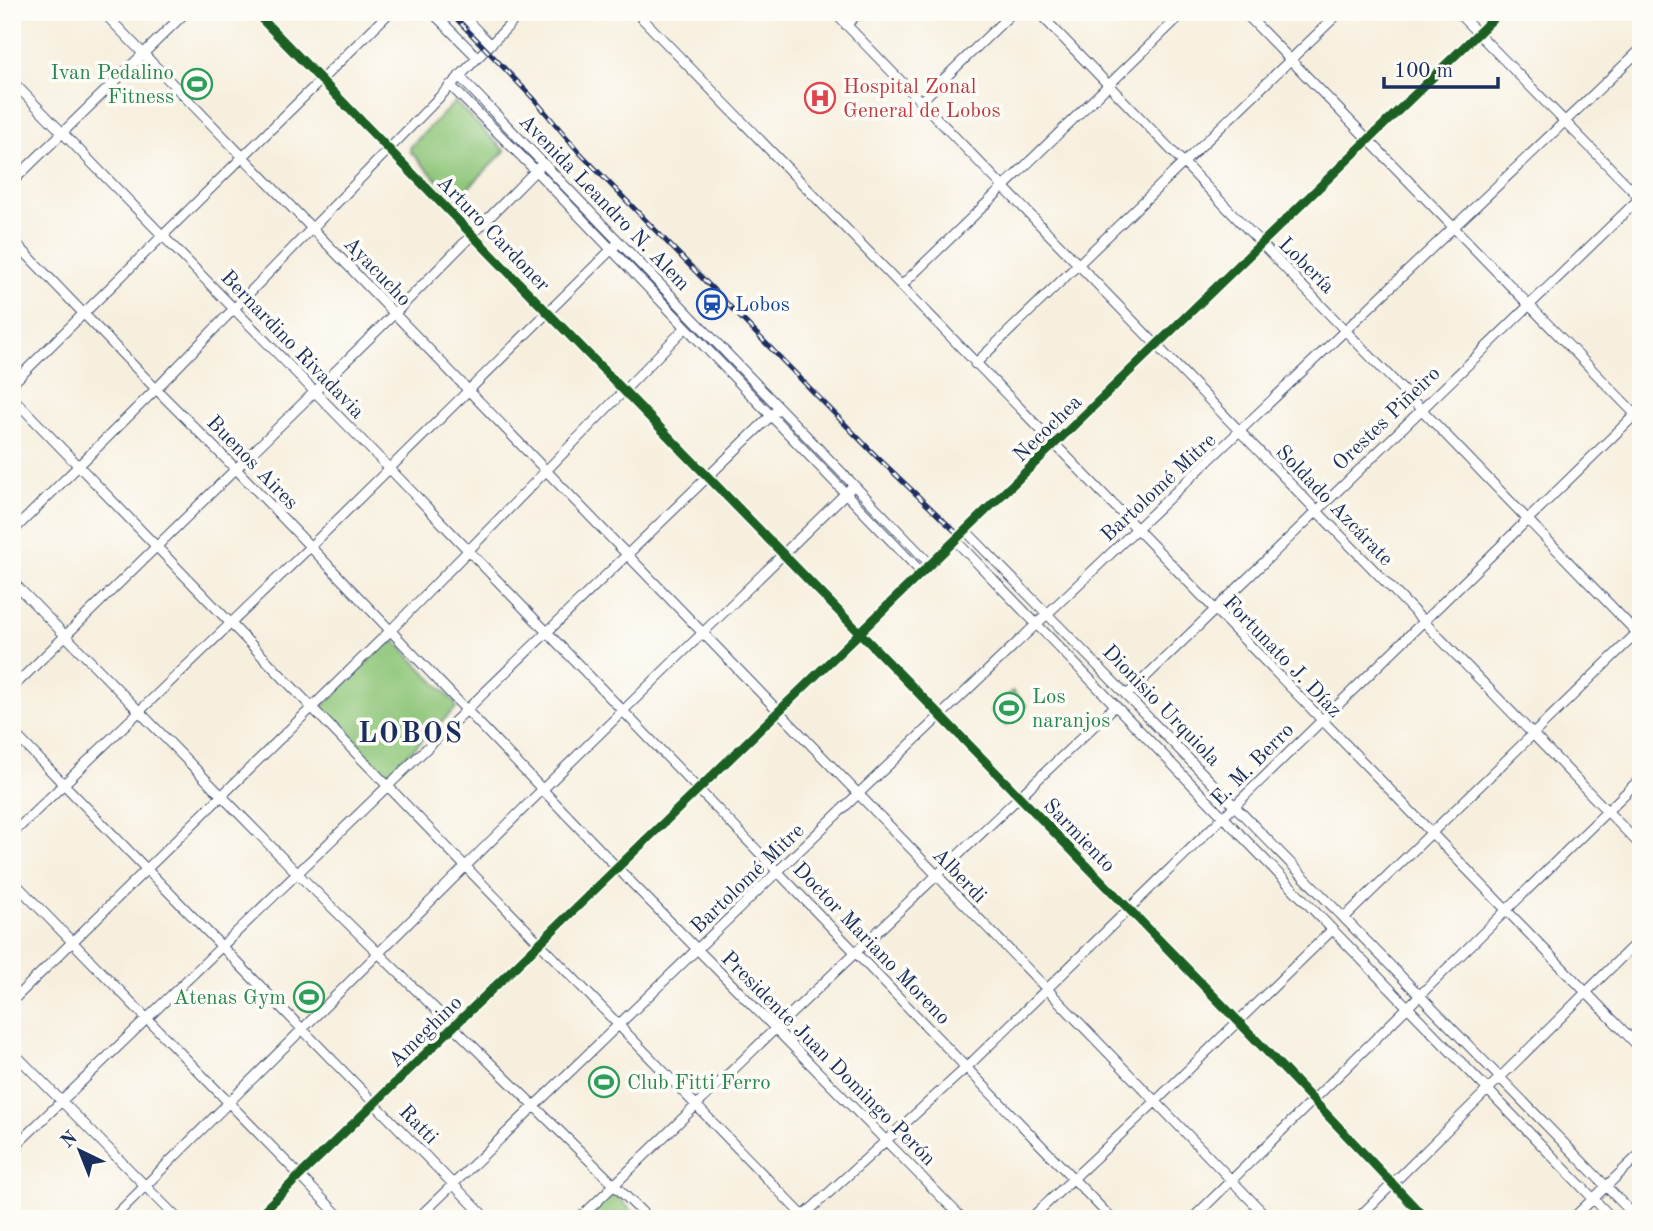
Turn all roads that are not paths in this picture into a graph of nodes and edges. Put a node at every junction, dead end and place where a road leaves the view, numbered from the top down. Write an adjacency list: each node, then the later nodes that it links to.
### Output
1 (103, 12): 22 (street, Ayacucho)
2 (186, 12): 22 (street)
3 (255, 12): 26 (street, Arturo Cardoner)
4 (390, 12): 26 (street)
5 (432, 12): 23 (street)
6 (460, 12): 20 (street)
7 (522, 12): 20 (street)
8 (636, 12): 51 (street, Fortunato J. Díaz)
9 (834, 12): 18 (street, Soldado Azcárate)
10 (860, 12): 18 (street)
11 (1013, 12): 30 (street)
12 (1038, 12): 29 (street, Lobería)
13 (1184, 12): 29 (street)
14 (1244, 12): 24 (street)
15 (1340, 12): 24 (street)
16 (1457, 12): 19 (street)
17 (1500, 12): 19 (street, Necochea)
18 (846, 25): 30 (street, Soldado Azcárate)
19 (1478, 34): 31 (street); 33 (street, Necochea)
20 (490, 44): 23 (street)
21 (1641, 49): 31 (street, Bartolomé Mitre)
22 (143, 54): 32 (street); 35 (street, Ayacucho)
23 (477, 57): 25 (street)
24 (1290, 60): 33 (street); 37 (street)
25 (459, 76): 28 (street); 36 (street, Avenida Leandro N. Alem)
26 (320, 80): 34 (street, Arturo Cardoner); 35 (street)
27 (12, 81): 32 (street, Bernardino Rivadavia)
28 (450, 85): 34 (street); 38 (street, Avenida Leandro N. Alem)
29 (1109, 86): 37 (street, Lobería); 40 (street)
30 (920, 102): 40 (street, Soldado Azcárate)
31 (1565, 122): 41 (street); 43 (street, Bartolomé Mitre)
32 (63, 132): 39 (street); 44 (street, Bernardino Rivadavia)
33 (1368, 141): 43 (street); 48 (street, Necochea)
34 (387, 149): 42 (street); 45 (street, Arturo Cardoner)
35 (242, 156): 42 (street, Ayacucho); 44 (street)
36 (543, 163): 38 (street); 47 (street, Avenida Leandro N. Alem)
37 (1183, 164): 48 (street, Lobería); 50 (street)
38 (536, 171): 45 (street); 49 (street, Avenida Leandro N. Alem)
39 (12, 182)
40 (1004, 187): 50 (street, Soldado Azcárate); 51 (street)
41 (1640, 198): 53 (street, Orestes Piñeiro)
42 (311, 227): 54 (street); 58 (street, Ayacucho)
43 (1454, 228): 53 (street); 60 (street, Bartolomé Mitre)
44 (162, 234): 54 (street, Bernardino Rivadavia); 57 (street)
45 (473, 235): 56 (street, Arturo Cardoner); 58 (street)
46 (12, 239): 57 (street, Buenos Aires)
47 (619, 242): 49 (street); 52 (street, Avenida Leandro N. Alem)
48 (1262, 244): 60 (street, Lobería); 62 (street, Necochea)
49 (611, 249): 55 (street, Avenida Leandro N. Alem); 56 (street)
50 (1079, 265): 62 (street, Soldado Azcárate); 64 (street)
51 (901, 286): 64 (street, Fortunato J. Díaz)
52 (676, 300): 55 (street); 61 (street, Avenida Leandro N. Alem)
53 (1529, 305): 72 (street, Orestes Piñeiro); 73 (street)
54 (234, 308): 66 (street); 67 (street, Bernardino Rivadavia)
55 (667, 308): 59 (street, Avenida Leandro N. Alem)
56 (547, 312): 68 (street); 69 (street, Arturo Cardoner)
57 (84, 313): 65 (street); 66 (street, Buenos Aires)
58 (394, 314): 67 (street); 68 (street, Ayacucho)
59 (685, 328): 63 (street, Avenida Leandro N. Alem); 69 (street)
60 (1347, 330): 72 (street, Lobería); 75 (street, Bartolomé Mitre)
61 (715, 341): 63 (street); 71 (street, Avenida Leandro N. Alem)
62 (1157, 345): 75 (street, Soldado Azcárate); 76 (street, Necochea)
63 (706, 349): 74 (street, Avenida Leandro N. Alem)
64 (975, 364): 76 (street, Fortunato J. Díaz)
65 (12, 384)
66 (156, 389): 77 (street); 79 (street, Buenos Aires)
67 (314, 391): 78 (street, Bernardino Rivadavia); 79 (street)
68 (469, 391): 78 (street); 80 (street, Ayacucho)
69 (624, 391): 80 (street); 81 (street, Arturo Cardoner)
70 (12, 397): 77 (street)
71 (779, 408): 74 (street); 82 (street, Avenida Leandro N. Alem)
72 (1421, 408): 84 (street, Orestes Piñeiro); 85 (street, Lobería)
73 (1639, 414): 85 (street, E. M. Berro)
74 (771, 416): 81 (street); 83 (street, Avenida Leandro N. Alem)
75 (1241, 432): 84 (street, Soldado Azcárate); 87 (street, Bartolomé Mitre)
76 (1054, 445): 86 (street, Necochea); 87 (street, Fortunato J. Díaz)
77 (79, 467): 88 (street); 91 (street)
78 (389, 468): 90 (street); 92 (street, Bernardino Rivadavia)
79 (236, 469): 90 (street, Buenos Aires); 91 (street)
80 (546, 470): 92 (street); 93 (street, Ayacucho)
81 (708, 477): 93 (street); 94 (street, Sarmiento)
82 (854, 485): 83 (street); 95 (street, Avenida Leandro N. Alem)
83 (845, 493): 94 (street); 96 (street, Avenida Leandro N. Alem)
84 (1316, 511): 98 (street, Orestes Piñeiro); 100 (street, Soldado Azcárate)
85 (1528, 519): 100 (street, E. M. Berro); 106 (street, Lobería)
86 (966, 531): 89 (street, Necochea); 99 (street, Dionisio Urquiola)
87 (1137, 531): 98 (street, Fortunato J. Díaz); 99 (street, Bartolomé Mitre)
88 (12, 532)
89 (956, 541): 95 (street, Necochea); 102 (street, Dionisio Urquiola)
90 (311, 546): 101 (street); 103 (street, Buenos Aires)
91 (157, 548): 101 (street); 108 (street)
92 (468, 550): 103 (street); 104 (street, Bernardino Rivadavia)
93 (627, 554): 104 (street); 105 (street, Alberdi)
94 (783, 554): 105 (street); 107 (street, Sarmiento)
95 (931, 565): 96 (street, Necochea)
96 (922, 573): 107 (street, Necochea)
97 (12, 581): 108 (street)
98 (1213, 610): 110 (street, Orestes Piñeiro); 118 (street, Fortunato J. Díaz)
99 (1049, 614): 102 (street, Bartolomé Mitre); 110 (street, Dionisio Urquiola)
100 (1422, 620): 118 (street, E. M. Berro); 120 (street, Soldado Azcárate)
101 (230, 623): 112 (street); 115 (street)
102 (1037, 625): 111 (street, Dionisio Urquiola); 117 (street, Bartolomé Mitre)
103 (391, 630): 112 (street); 113 (street, Buenos Aires)
104 (547, 632): 113 (street); 114 (street, Doctor Mariano Moreno)
105 (703, 632): 114 (street); 116 (street, Alberdi)
106 (1639, 633): 120 (street)
107 (860, 634): 116 (street, Necochea); 117 (street, Sarmiento)
108 (65, 636): 109 (street); 115 (street)
109 (12, 688)
110 (1128, 695): 129 (street, Dionisio Urquiola)
111 (1115, 706): 128 (street); 131 (street, Dionisio Urquiola)
112 (312, 707): 123 (street); 127 (street)
113 (467, 709): 123 (street); 125 (street, Presidente Juan Domingo Perón)
114 (623, 710): 124 (street, Doctor Mariano Moreno); 125 (street)
115 (139, 712): 122 (street); 127 (street)
116 (779, 712): 124 (street, Necochea); 126 (street, Alberdi)
117 (942, 716): 126 (street, Bartolomé Mitre); 128 (street, Sarmiento)
118 (1320, 720): 129 (street, E. M. Berro); 132 (street, Fortunato J. Díaz)
119 (12, 731): 122 (street, Ratti)
120 (1531, 735): 130 (street, Soldado Azcárate); 132 (street)
121 (1641, 778): 130 (street)
122 (63, 784): 133 (street); 137 (street, Ratti)
123 (388, 785): 135 (street); 139 (street)
124 (698, 788): 136 (street, Necochea); 138 (street, Doctor Mariano Moreno)
125 (543, 789): 135 (street); 136 (street, Presidente Juan Domingo Perón)
126 (858, 794): 138 (street, Bartolomé Mitre); 140 (street, Alberdi)
127 (221, 796): 137 (street); 139 (street)
128 (1020, 799): 140 (street); 142 (street, Sarmiento)
129 (1236, 806): 131 (street, E. M. Berro); 144 (street, Dionisio Urquiola)
130 (1607, 811): 134 (street, Soldado Azcárate); 143 (street)
131 (1224, 818): 142 (street, E. M. Berro); 145 (street, Dionisio Urquiola)
132 (1431, 832): 143 (street, Fortunato J. Díaz); 144 (street)
133 (12, 834)
134 (1641, 846)
135 (467, 867): 148 (street); 152 (street)
136 (618, 868): 148 (street, Ameghino); 150 (street, Presidente Juan Domingo Perón)
137 (147, 869): 147 (street); 149 (street, Ratti)
138 (779, 872): 150 (street, Bartolomé Mitre); 151 (street, Doctor Mariano Moreno)
139 (298, 874): 149 (street); 152 (street)
140 (937, 876): 151 (street); 153 (street, Alberdi)
141 (12, 880): 147 (street)
142 (1129, 910): 153 (street, E. M. Berro); 159 (street, Sarmiento)
143 (1506, 910): 154 (street, Fortunato J. Díaz); 155 (street)
144 (1345, 917): 155 (street, Dionisio Urquiola)
145 (1332, 930): 157 (street, Dionisio Urquiola); 159 (street)
146 (1641, 938): 154 (street)
147 (72, 942): 156 (street); 158 (street)
148 (541, 944): 160 (street); 161 (street, Ameghino)
149 (222, 947): 158 (street); 162 (street, Ratti)
150 (698, 950): 160 (street, Bartolomé Mitre); 163 (street, Presidente Juan Domingo Perón)
151 (855, 952): 163 (street); 166 (street, Doctor Mariano Moreno)
152 (379, 953): 161 (street); 162 (street)
153 (1047, 990): 166 (street, E. M. Berro); 172 (street, Alberdi)
154 (1586, 992): 164 (street, Fortunato J. Díaz); 167 (street)
155 (1420, 994): 157 (street); 167 (street, Dionisio Urquiola)
156 (12, 1001)
157 (1407, 1007): 168 (street, Dionisio Urquiola); 169 (street)
158 (147, 1018): 170 (street); 171 (street)
159 (1238, 1021): 169 (street, Sarmiento); 172 (street)
160 (618, 1024): 174 (street); 175 (street, Bartolomé Mitre)
161 (453, 1027): 173 (street, Ameghino); 175 (street)
162 (302, 1029): 171 (street); 173 (street, Ratti)
163 (775, 1029): 174 (street); 176 (street, Presidente Juan Domingo Perón)
164 (1641, 1049)
165 (12, 1051): 170 (street)
166 (968, 1066): 176 (street, E. M. Berro); 180 (street, Doctor Mariano Moreno)
167 (1501, 1077): 168 (street); 186 (street, Dionisio Urquiola)
168 (1488, 1089): 183 (street); 187 (street, Dionisio Urquiola)
169 (1314, 1100): 181 (street); 183 (street, Sarmiento)
170 (61, 1101): 177 (street); 185 (street)
171 (229, 1102): 179 (street); 185 (street)
172 (1155, 1102): 180 (street); 181 (street, Alberdi)
173 (375, 1104): 179 (street, Ameghino); 182 (street, Ratti)
174 (698, 1105): 184 (street); 188 (street)
175 (533, 1106): 182 (street, Bartolomé Mitre); 184 (street)
176 (887, 1142): 188 (street, E. M. Berro); 197 (street, Presidente Juan Domingo Perón)
177 (12, 1149)
178 (1641, 1153): 186 (street)
179 (300, 1176): 191 (street, Ameghino); 192 (street)
180 (1073, 1178): 198 (street); 199 (street, Doctor Mariano Moreno)
181 (1231, 1181): 200 (street); 201 (street, Alberdi)
182 (453, 1183): 193 (street, Bartolomé Mitre); 194 (street, Ratti)
183 (1392, 1184): 202 (street); 203 (street, Sarmiento)
184 (614, 1185): 195 (street); 196 (street)
185 (145, 1186): 189 (street); 190 (street)
186 (1607, 1186): 187 (street); 206 (street, Dionisio Urquiola)
187 (1593, 1198): 204 (street); 205 (street, Dionisio Urquiola)
188 (803, 1218)
189 (112, 1219)
190 (178, 1219)
191 (255, 1219)
192 (342, 1219)
193 (417, 1219)
194 (487, 1219)
195 (579, 1219)
196 (649, 1219)
197 (963, 1219)
198 (1030, 1219)
199 (1112, 1219)
200 (1192, 1219)
201 (1269, 1219)
202 (1357, 1219)
203 (1426, 1219)
204 (1572, 1219)
205 (1613, 1219)
206 (1638, 1219)

